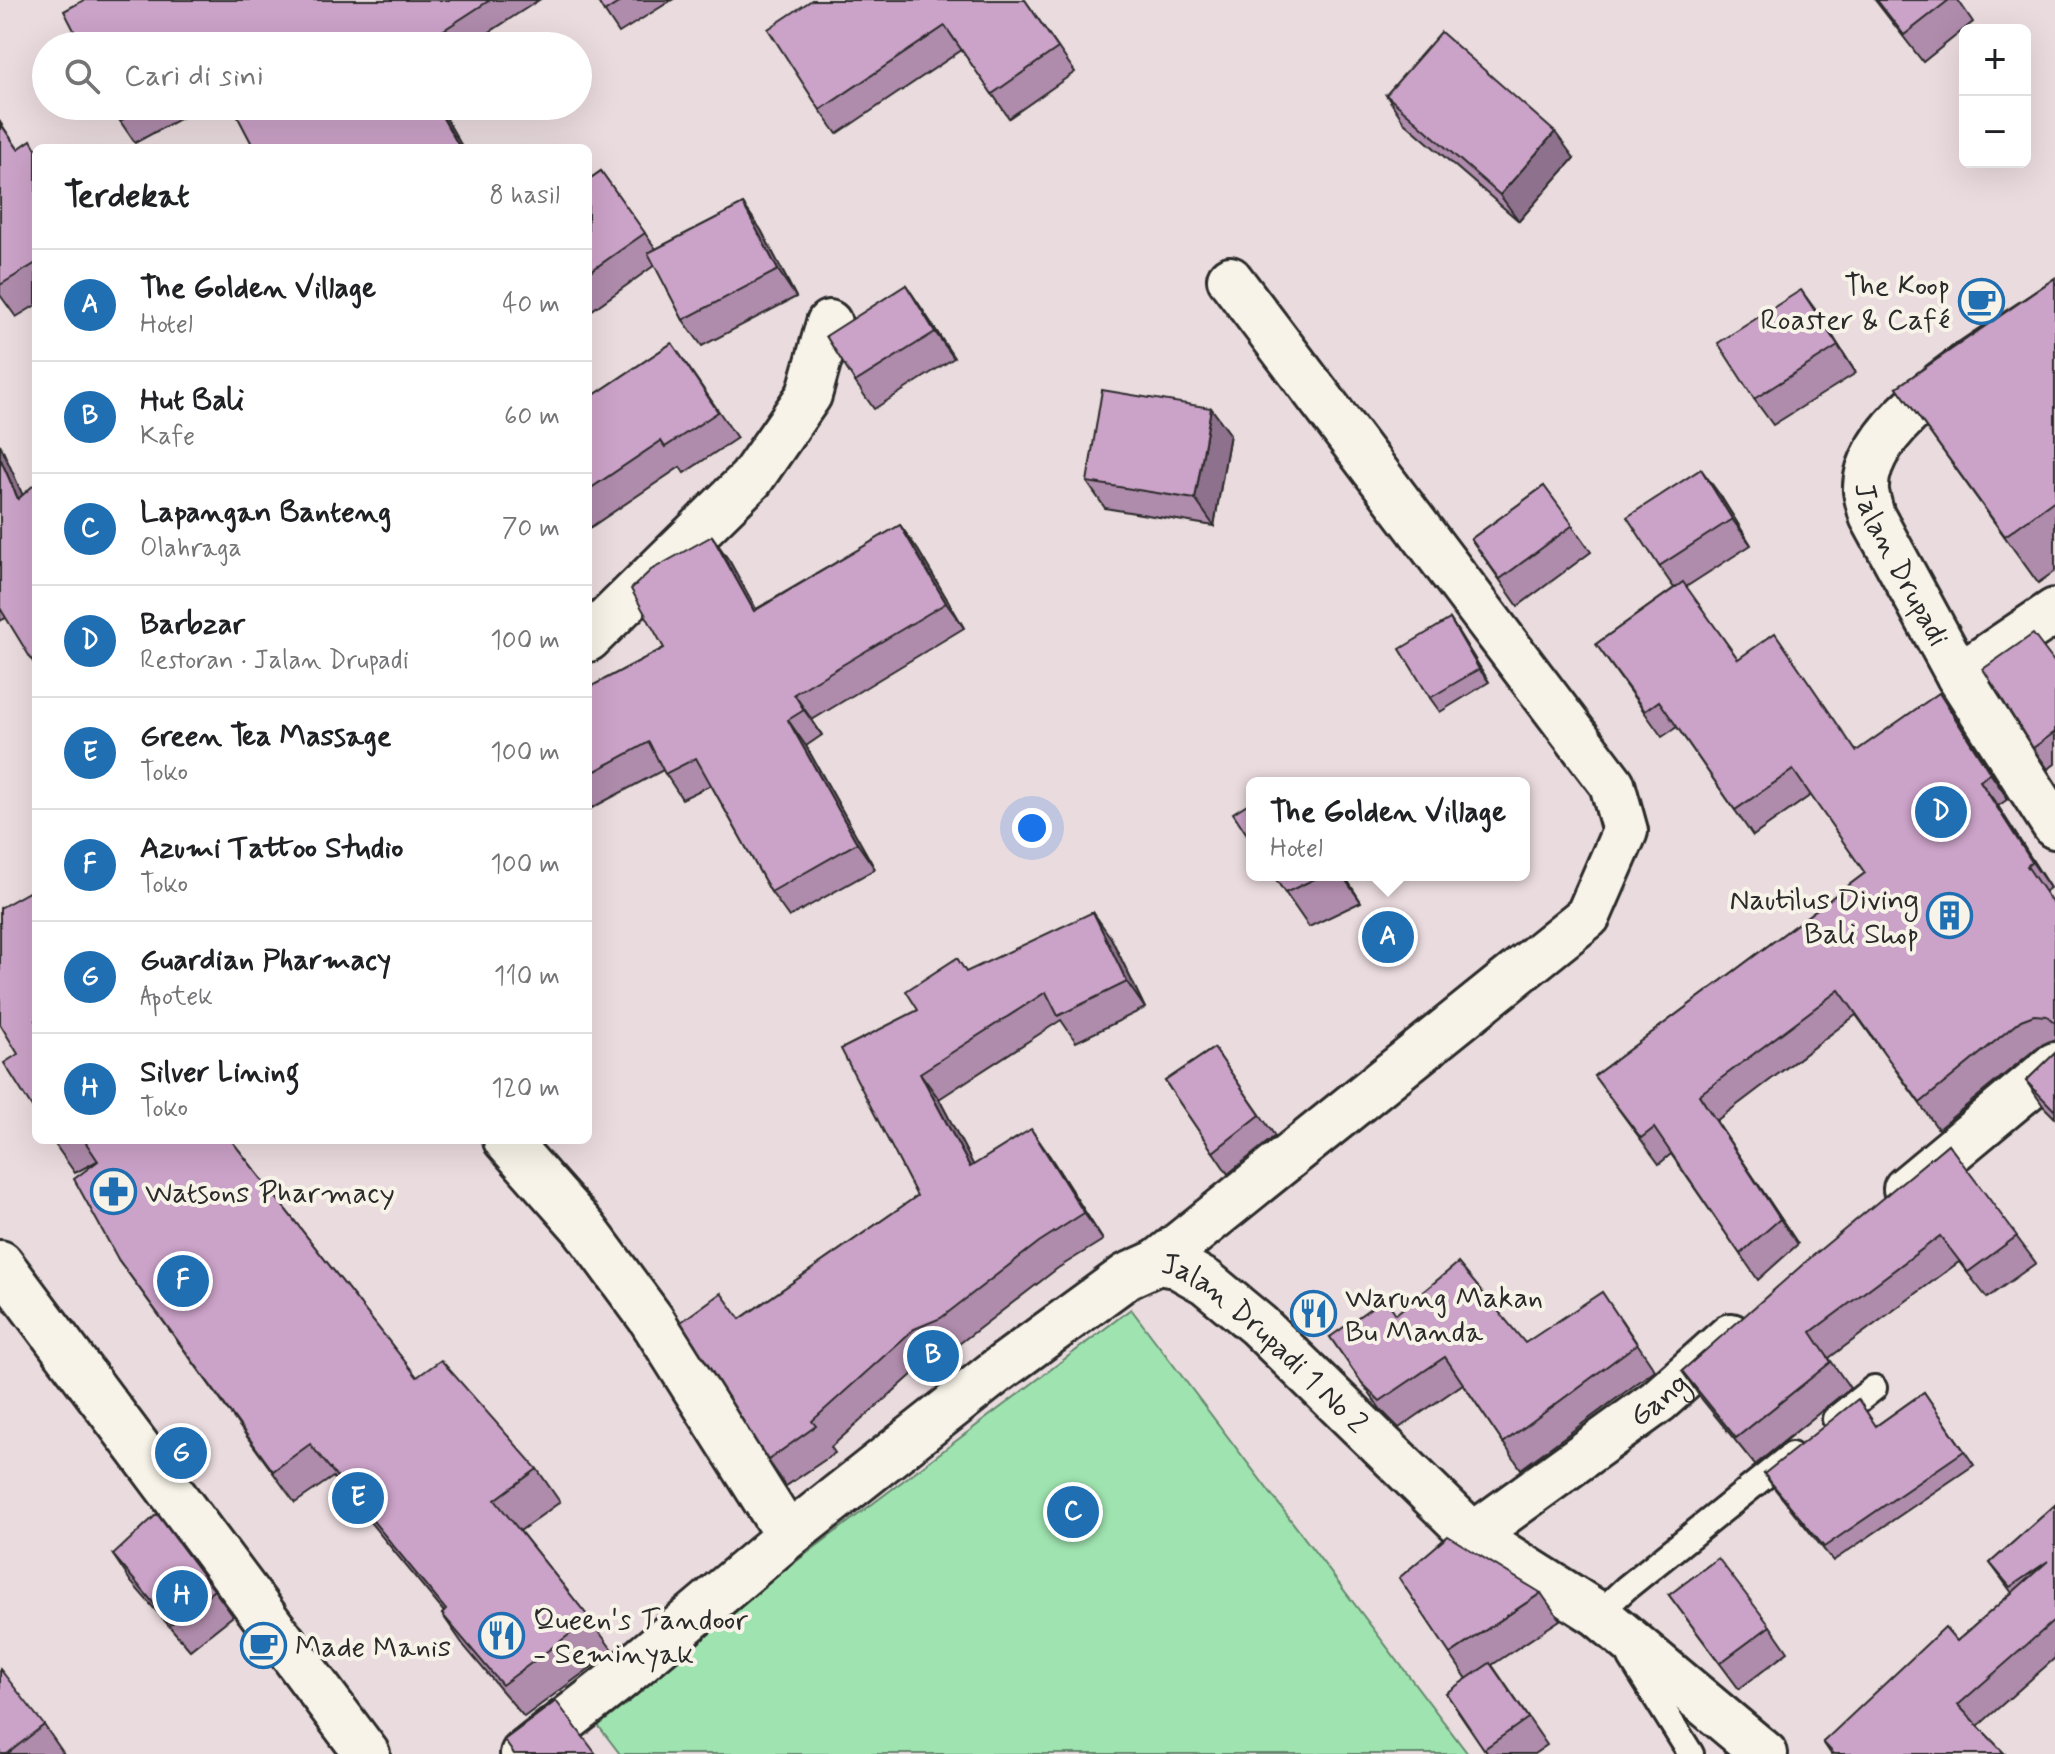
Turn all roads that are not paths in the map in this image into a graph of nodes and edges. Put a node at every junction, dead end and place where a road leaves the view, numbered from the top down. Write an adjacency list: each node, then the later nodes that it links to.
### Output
1 (1230, 279): 11 (street)
2 (2055, 307): 6 (street, Jalan Drupadi)
3 (829, 323): 5 (street)
4 (2055, 611): 6 (street)
5 (592, 629)
6 (1959, 676): 7 (street, Jalan Drupadi)
7 (2055, 826)
8 (2055, 1065): 10 (street)
9 (510, 1144): 16 (street)
10 (1871, 1218)
11 (1158, 1262): 15 (street, Jalan Drupadi 1 No 2); 16 (street, Jalan Drupadi 1 No 2)
12 (0, 1265): 18 (street)
13 (1764, 1308): 15 (street, Gang)
14 (1874, 1388): 17 (lane)
15 (1473, 1535): 17 (street, Jalan Drupadi 1 No 2)
16 (788, 1536): 19 (street, Jalan Drupadi 1 No 2)
17 (1604, 1618): 20 (lane); 21 (street, Jalan Drupadi 1 No 2)
18 (367, 1754)
19 (523, 1754)
20 (1691, 1754)
21 (1765, 1754)

